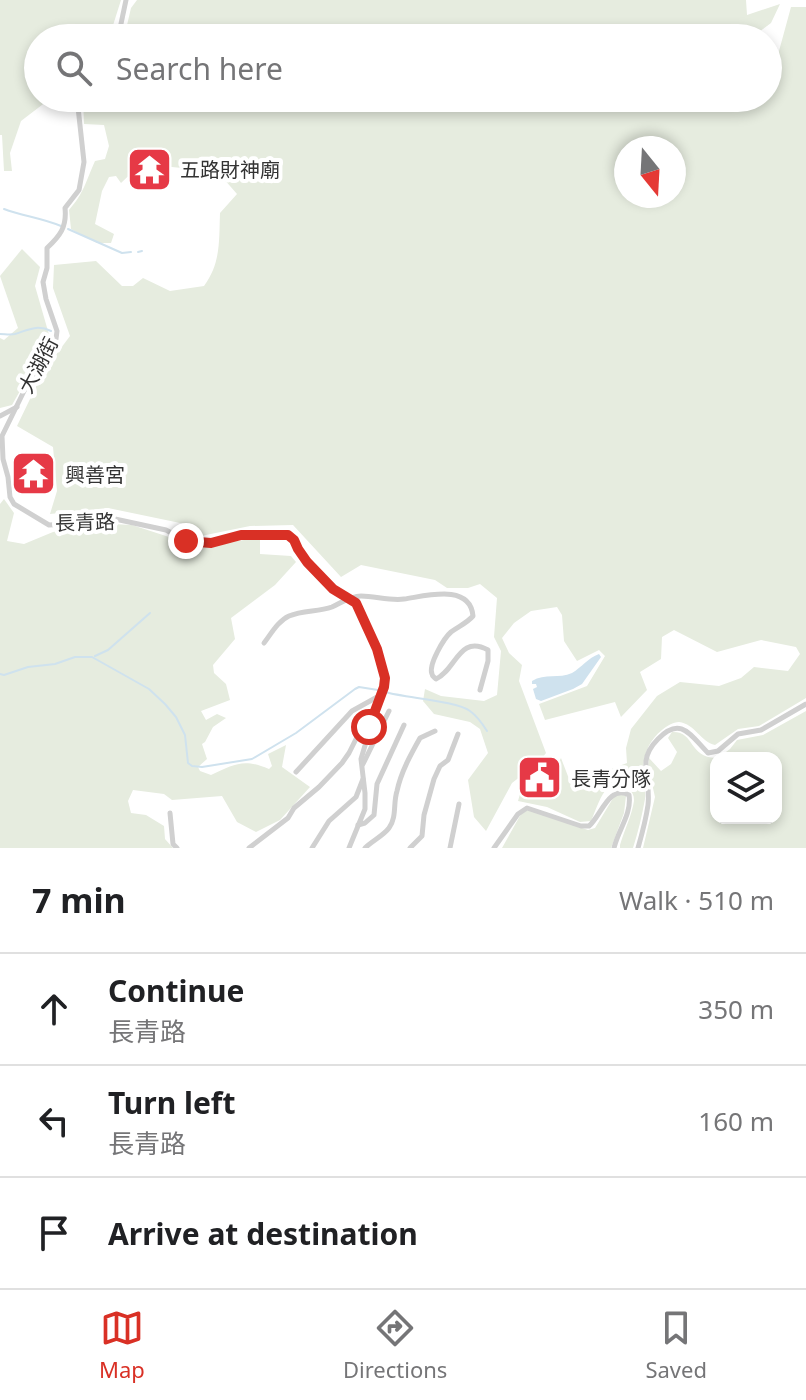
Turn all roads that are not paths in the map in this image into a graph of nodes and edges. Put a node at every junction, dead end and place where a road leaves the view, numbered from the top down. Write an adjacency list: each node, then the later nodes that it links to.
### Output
1 (126, 0): 2 (street)
2 (121, 24)
3 (79, 112): 4 (street, 大湖街)
4 (17, 406): 5 (street); 6 (street, 長青路)
5 (0, 416)
6 (350, 598): 7 (street); 8 (street); 9 (street, 長青路)
7 (264, 643)
8 (480, 690)
9 (380, 696): 12 (street, 長青路); 17 (street)
10 (806, 704): 31 (street)
11 (389, 711): 16 (street)
12 (374, 714): 16 (street, 長青路); 23 (street)
13 (404, 725): 21 (street)
14 (435, 731): 26 (street)
15 (458, 734): 27 (street)
16 (362, 766): 18 (street, 長青路)
17 (296, 772)
18 (364, 778): 21 (street, 長青路); 24 (street)
19 (459, 804): 28 (street)
20 (170, 813): 22 (street)
21 (357, 826): 25 (street, 長青路)
22 (177, 848)
23 (249, 848)
24 (312, 848)
25 (349, 848)
26 (365, 848)
27 (410, 848)
28 (450, 848)
29 (494, 848): 30 (street)
30 (614, 848)
31 (638, 848)

